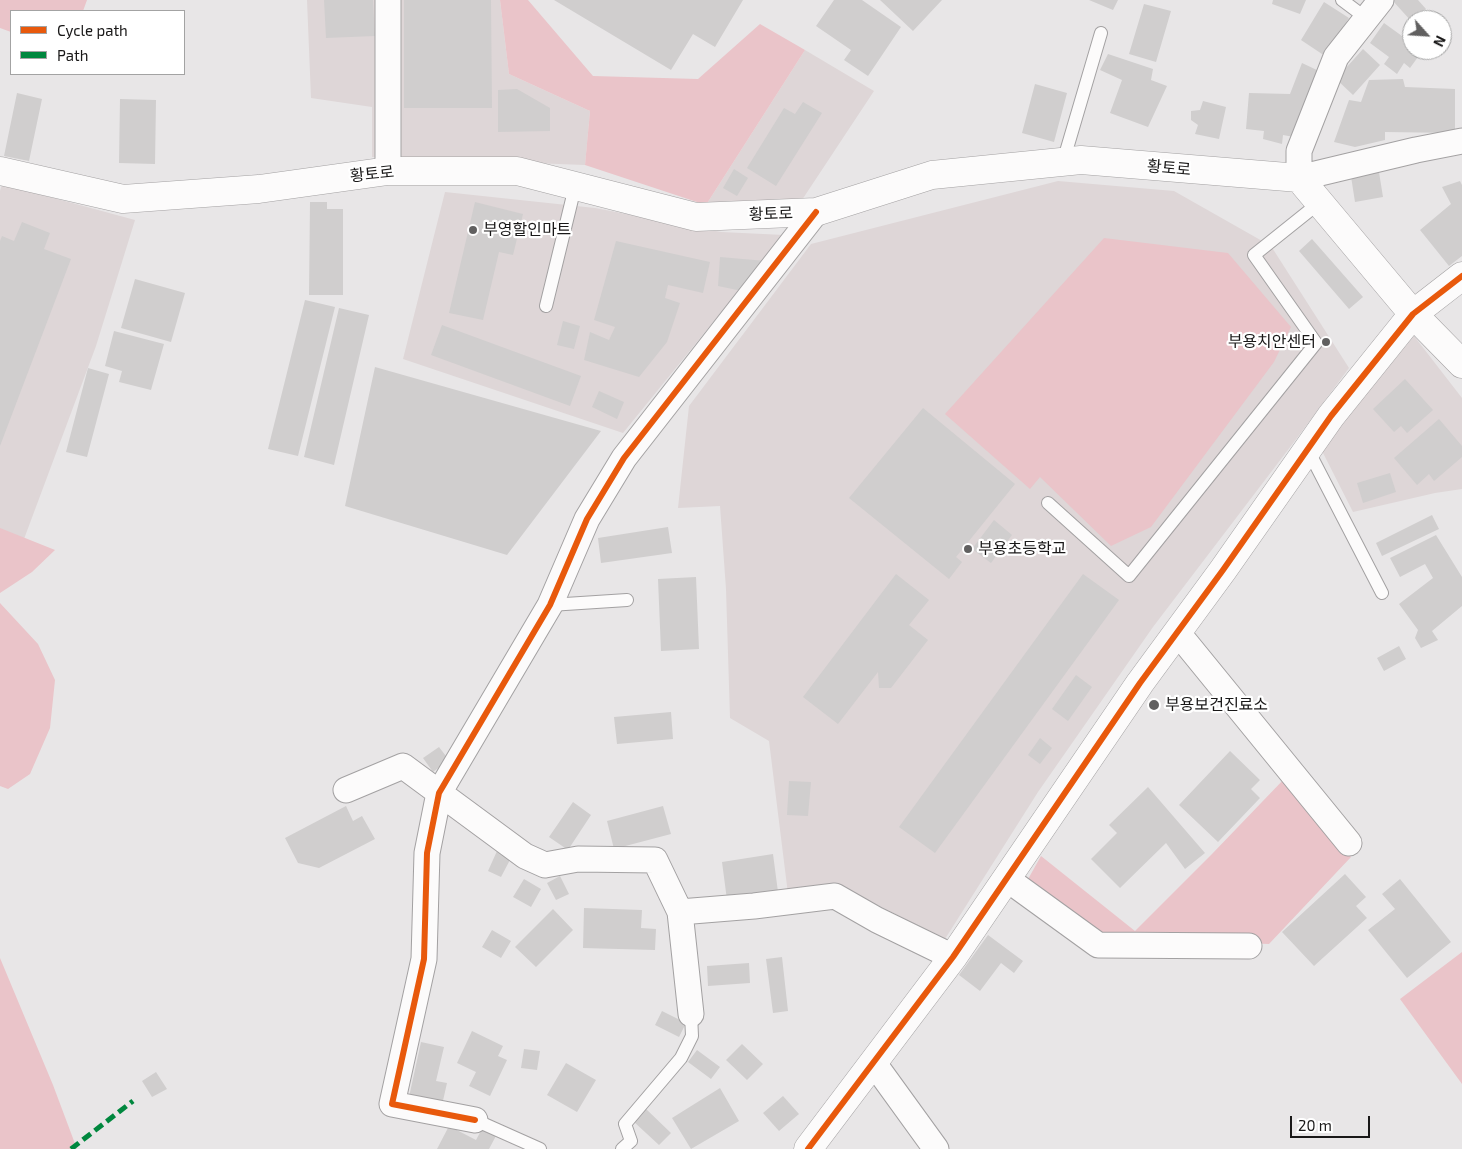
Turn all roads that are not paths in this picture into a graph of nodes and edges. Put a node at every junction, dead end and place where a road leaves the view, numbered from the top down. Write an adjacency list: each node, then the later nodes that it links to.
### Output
1 (388, 0): 8 (street)
2 (1342, 0): 3 (lane)
3 (1373, 9): 9 (street)
4 (1100, 33): 6 (lane)
5 (1462, 141): 9 (street)
6 (1063, 162): 9 (main road, 황토로); 12 (main road, 황토로)
7 (0, 171): 8 (main road, 황토로)
8 (388, 171): 10 (main road, 황토로)
9 (1299, 178): 11 (main road)
10 (575, 187): 12 (main road, 황토로); 14 (lane)
11 (1319, 203): 15 (main road); 18 (lane)
12 (816, 212): 21 (street)
13 (1462, 276): 15 (main road)
14 (546, 306)
15 (1413, 314): 16 (main road); 17 (main road)
16 (1462, 364)
17 (1308, 450): 19 (lane); 22 (main road)
18 (1048, 503)
19 (1382, 593)
20 (627, 600): 21 (lane)
21 (550, 605): 24 (street)
22 (1177, 632): 25 (street); 26 (main road)
23 (346, 790): 24 (street)
24 (439, 793): 27 (street); 32 (street)
25 (1349, 843)
26 (1007, 879): 28 (street); 29 (main road)
27 (680, 912): 29 (street); 30 (street)
28 (1249, 946)
29 (953, 957): 31 (main road)
30 (691, 1014): 34 (lane)
31 (873, 1062): 35 (main road); 36 (street)
32 (475, 1120): 33 (lane)
33 (540, 1149)
34 (622, 1149)
35 (808, 1149)
36 (936, 1149)

